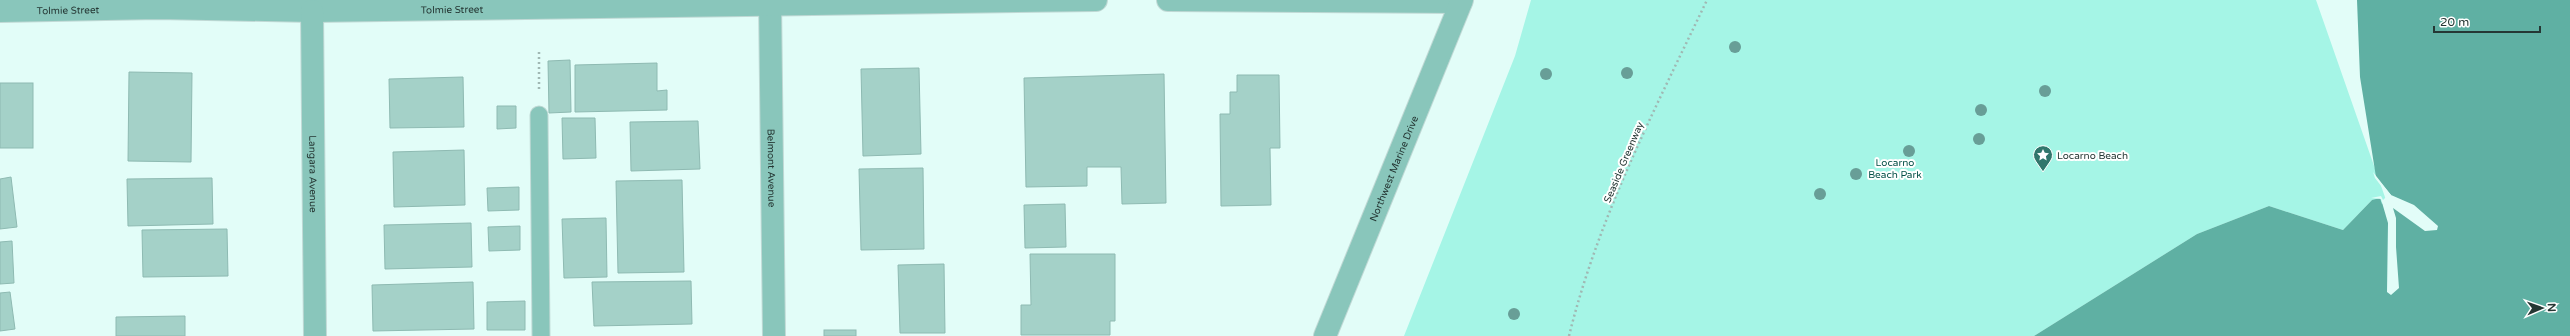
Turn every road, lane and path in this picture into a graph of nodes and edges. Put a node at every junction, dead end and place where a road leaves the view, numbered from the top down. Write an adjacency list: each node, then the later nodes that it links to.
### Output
1 (1096, 0): 5 (street, Tolmie Street)
2 (1168, 0): 4 (street)
3 (1707, 0): 16 (path, Seaside Greenway)
4 (1462, 1): 15 (street, Northwest Marine Drive)
5 (770, 3): 7 (street, Tolmie Street); 14 (street, Belmont Avenue)
6 (160, 4): 8 (street, Tolmie Street); 9 (street, Tolmie Street)
7 (475, 5): 9 (street, Tolmie Street)
8 (0, 11)
9 (312, 11): 12 (street, Langara Avenue)
10 (539, 49): 11 (path)
11 (539, 115): 13 (lane)
12 (315, 336)
13 (540, 336)
14 (774, 336)
15 (1325, 336)
16 (1569, 336)

